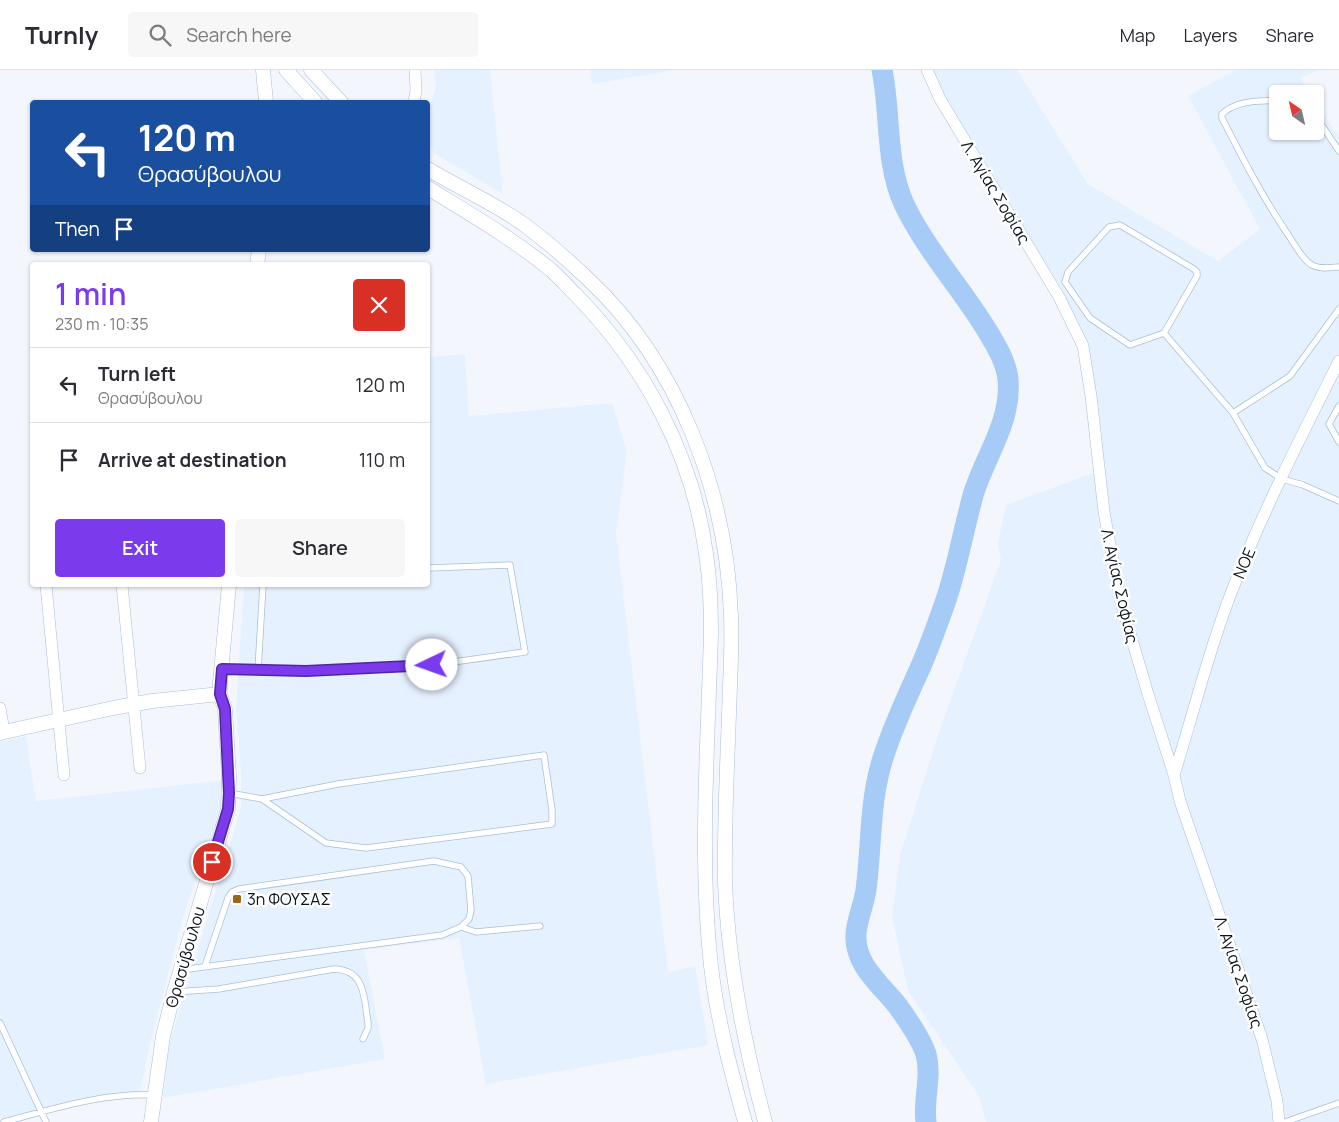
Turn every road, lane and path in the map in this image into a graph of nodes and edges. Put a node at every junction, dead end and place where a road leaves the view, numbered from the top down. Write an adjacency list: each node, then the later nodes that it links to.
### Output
1 (263, 70): 7 (street)
2 (286, 70): 8 (street)
3 (310, 70): 9 (street)
4 (415, 70): 6 (street)
5 (927, 70): 40 (street, Λ. Αγίας Σοφίας)
6 (416, 90): 10 (street); 11 (street)
7 (266, 100)
8 (313, 100)
9 (339, 100)
10 (408, 100)
11 (414, 100)
12 (1269, 101): 17 (lane)
13 (1324, 128): 14 (lane)
14 (1339, 150)
15 (430, 170): 57 (street)
16 (430, 189): 56 (street)
17 (1339, 267)
18 (1339, 309): 22 (lane)
19 (1164, 333): 19 (lane); 22 (lane)
20 (1339, 361): 24 (street, NOE)
21 (1339, 406): 23 (lane)
22 (1233, 413): 24 (lane)
23 (1339, 442)
24 (1282, 479): 25 (lane); 40 (street, NOE)
25 (1339, 502)
26 (430, 568): 32 (lane)
27 (46, 587): 36 (street)
28 (122, 587): 34 (street)
29 (229, 587): 31 (street, Θρασύβουλου)
30 (263, 587): 32 (lane)
31 (222, 669): 32 (lane); 33 (street, Θρασύβουλου)
32 (258, 670)
33 (220, 694): 34 (street); 41 (street, Θρασύβουλου)
34 (134, 704): 36 (street); 38 (street)
35 (0, 708): 37 (street)
36 (59, 719): 37 (street); 39 (street)
37 (2, 732)
38 (140, 768)
39 (64, 775)
40 (1174, 775): 58 (street, Λ. Αγίας Σοφίας)
41 (229, 793): 42 (lane); 46 (street, Θρασύβουλου)
42 (262, 800): 42 (lane)
43 (540, 926): 44 (lane)
44 (461, 927): 45 (lane); 45 (lane)
45 (205, 966): 46 (lane)
46 (181, 970): 47 (street, Θρασύβουλου)
47 (174, 992): 49 (lane); 50 (street, Θρασύβουλου)
48 (0, 1023): 52 (lane)
49 (363, 1039)
50 (153, 1095): 52 (lane); 55 (street, Θρασύβουλου)
51 (1339, 1103): 59 (lane)
52 (42, 1112): 53 (lane); 54 (lane)
53 (4, 1122)
54 (46, 1122)
55 (151, 1122)
56 (745, 1122)
57 (765, 1122)
58 (1280, 1122)
59 (1285, 1122)

